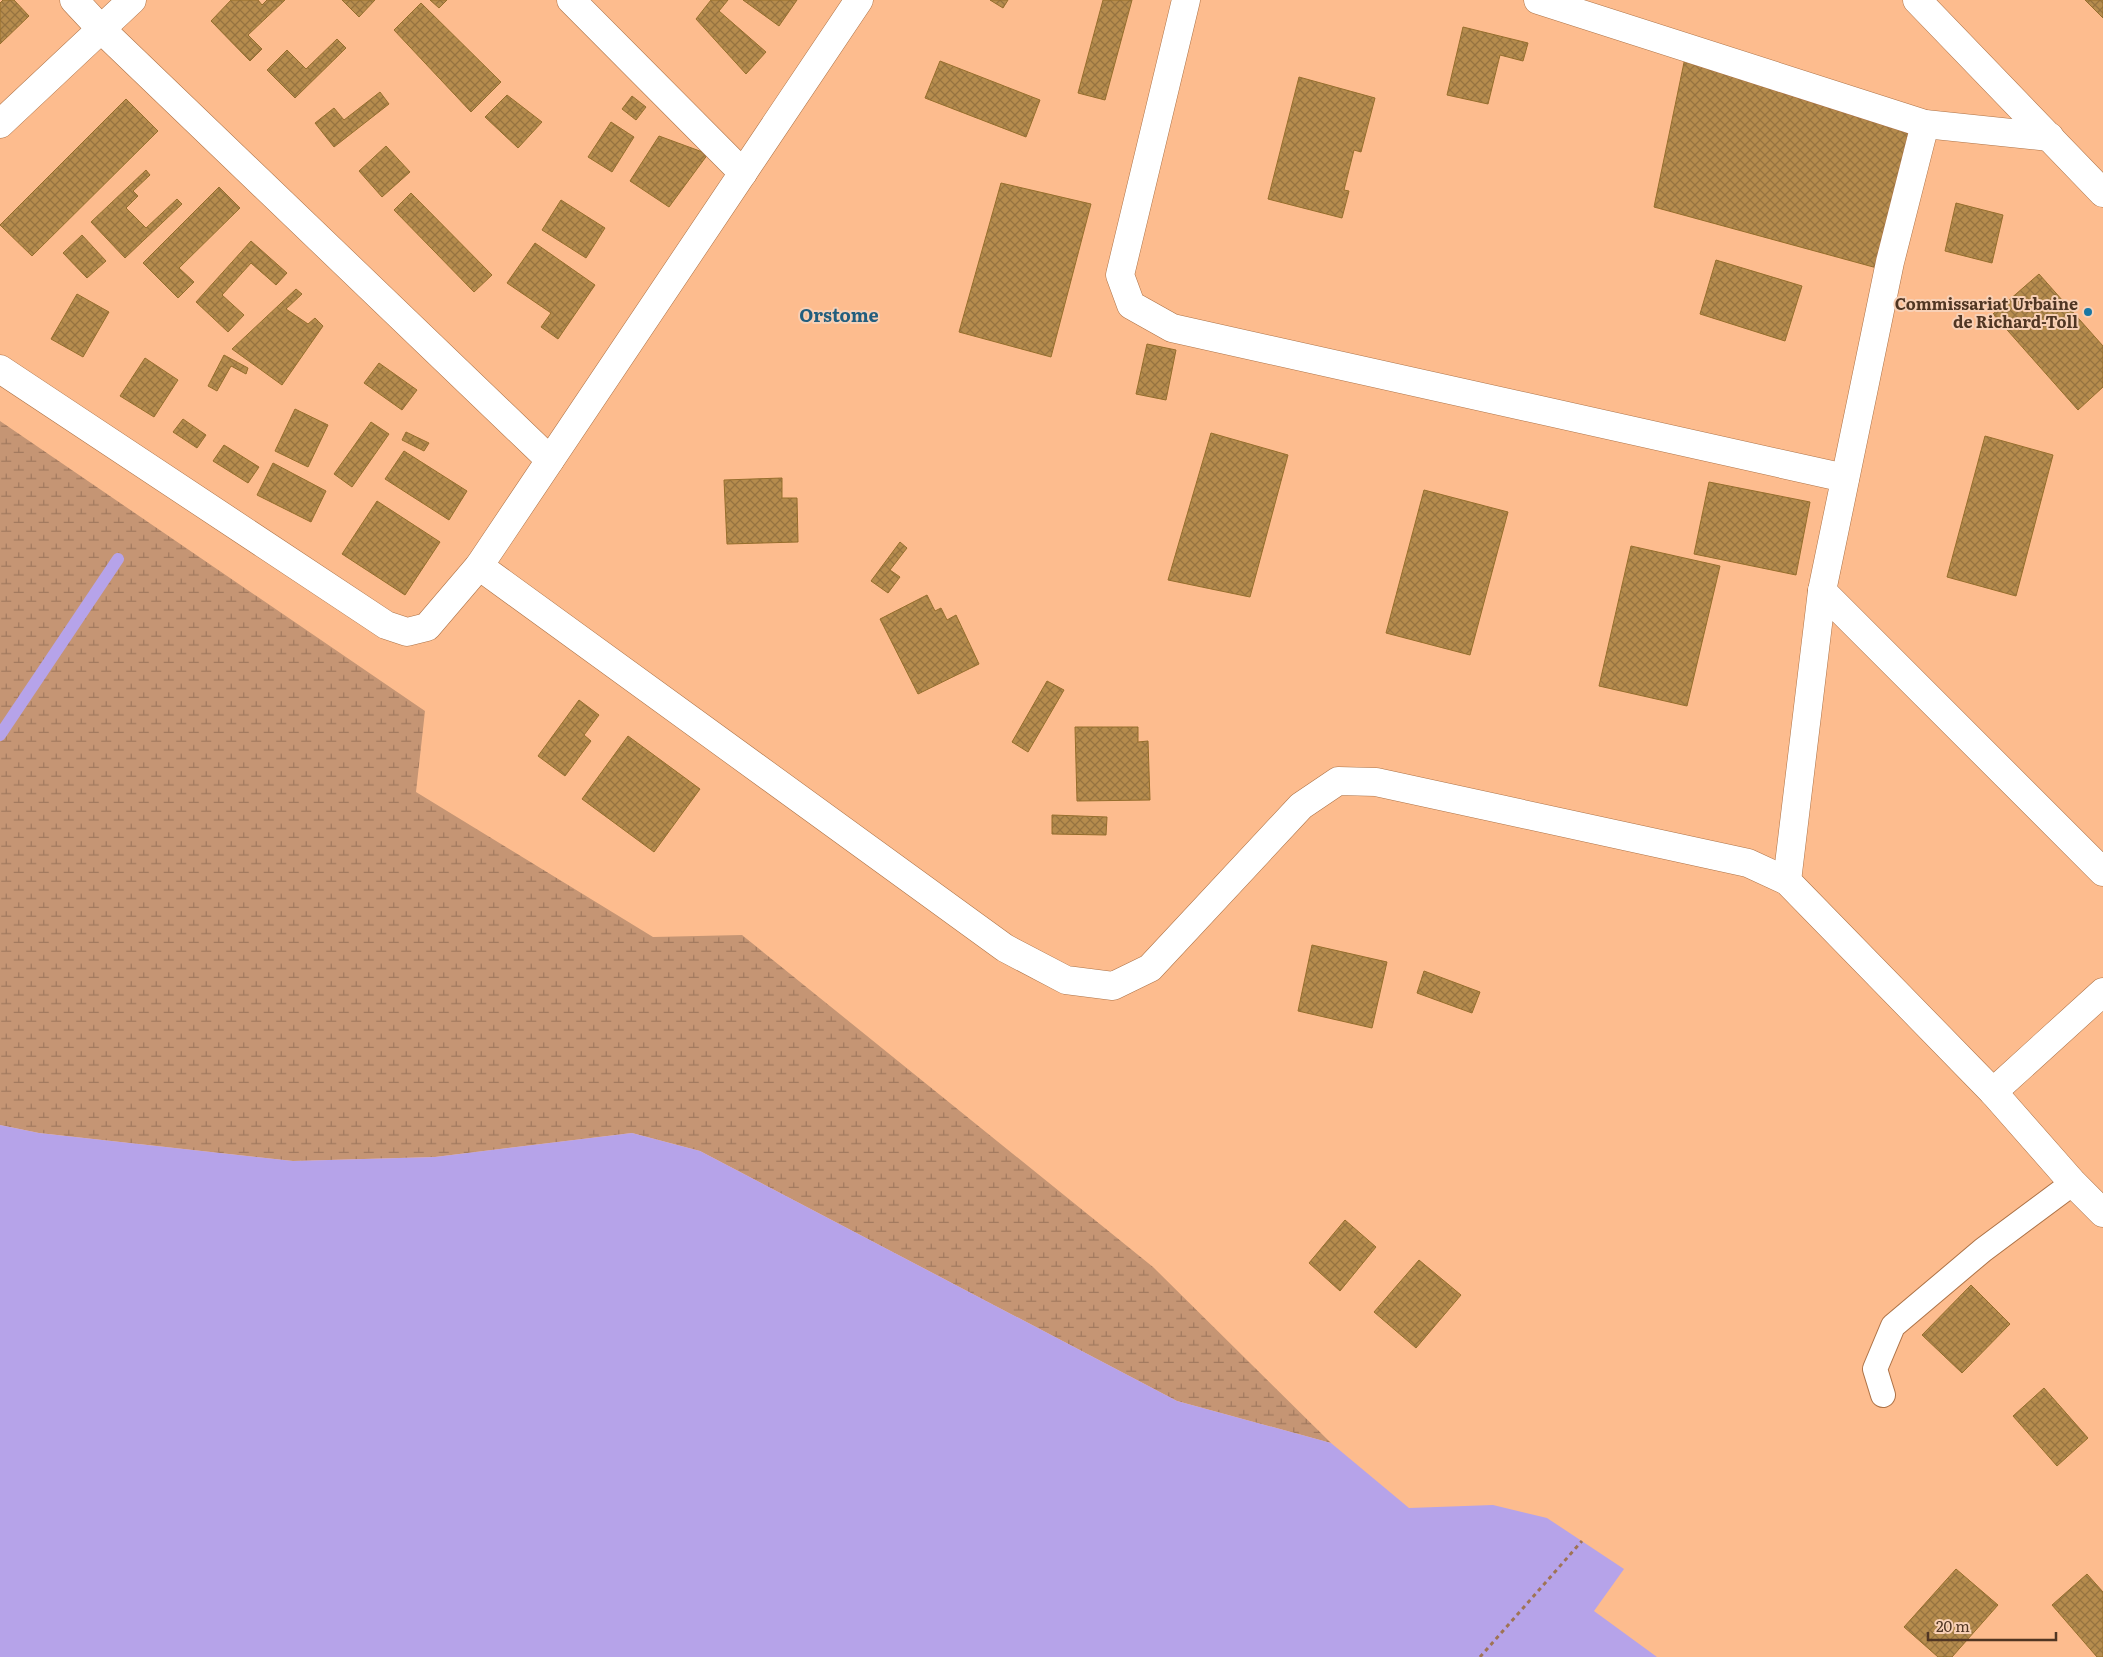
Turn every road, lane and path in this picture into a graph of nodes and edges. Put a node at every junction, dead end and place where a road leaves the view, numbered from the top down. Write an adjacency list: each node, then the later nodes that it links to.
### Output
1 (74, 0): 8 (street)
2 (132, 0): 8 (street)
3 (571, 0): 12 (street)
4 (859, 0): 12 (street)
5 (1186, 0): 16 (street)
6 (1538, 0): 10 (street)
7 (1918, 0): 11 (street)
8 (101, 29): 9 (street); 15 (street)
9 (0, 124)
10 (1925, 124): 11 (street); 16 (street)
11 (2050, 137): 13 (street)
12 (743, 173): 15 (street)
13 (2103, 193)
14 (0, 369): 17 (street)
15 (550, 460): 17 (street)
16 (1845, 478): 18 (street)
17 (479, 566): 20 (street)
18 (1822, 591): 19 (street); 20 (street)
19 (2103, 872)
20 (1787, 881): 22 (street)
21 (2103, 992): 22 (street)
22 (1993, 1092): 23 (street)
23 (2073, 1183): 24 (street); 25 (lane)
24 (2103, 1213)
25 (1883, 1395)
26 (1582, 1541): 27 (path)
27 (1480, 1657)

